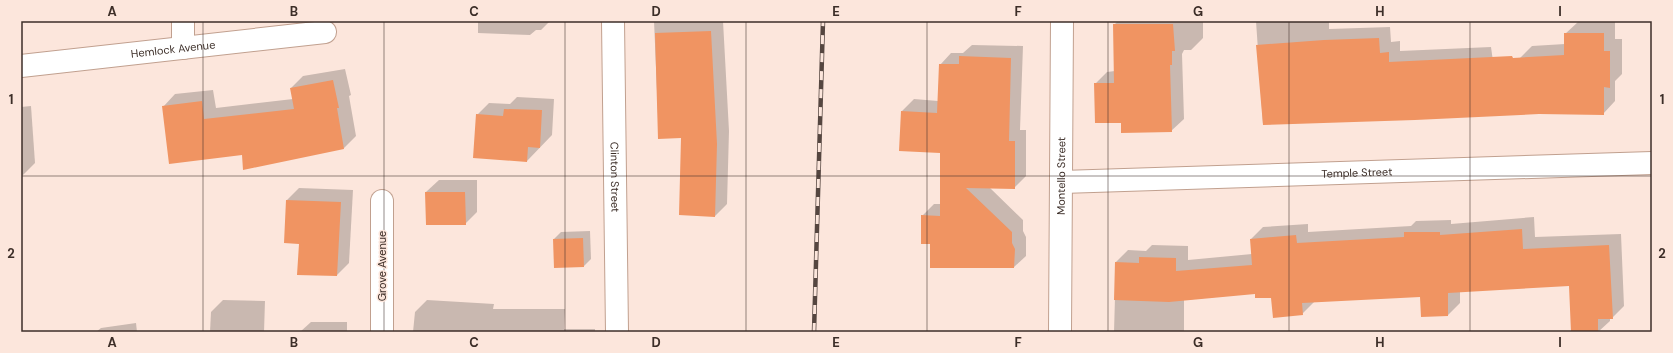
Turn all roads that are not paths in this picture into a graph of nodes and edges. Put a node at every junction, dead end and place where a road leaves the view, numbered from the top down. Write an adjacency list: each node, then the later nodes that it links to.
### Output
1 (183, 21): 5 (street)
2 (613, 21): 11 (street, Clinton Street)
3 (1062, 21): 8 (street, Montello Street)
4 (325, 32): 5 (street, Hemlock Avenue)
5 (183, 48): 6 (street, Hemlock Avenue)
6 (21, 66)
7 (1652, 163): 8 (street, Temple Street)
8 (1062, 182): 12 (street, Montello Street)
9 (382, 201): 10 (street, Grove Avenue)
10 (382, 332)
11 (617, 332)
12 (1060, 332)

